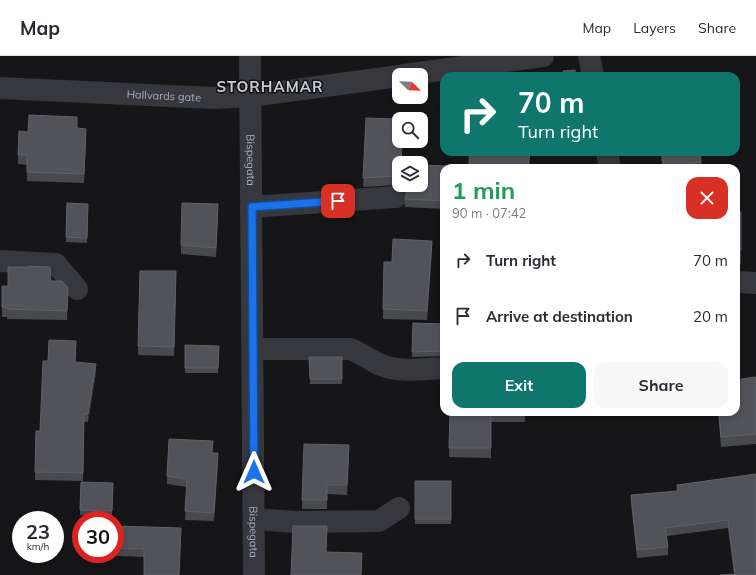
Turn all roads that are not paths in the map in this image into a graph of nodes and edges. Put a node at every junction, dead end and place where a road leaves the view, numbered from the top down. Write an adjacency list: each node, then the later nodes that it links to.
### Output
1 (250, 56): 8 (street, Bispegata)
2 (543, 56): 4 (street)
3 (589, 56): 5 (street)
4 (428, 72)
5 (592, 72)
6 (392, 77): 8 (street, Hallvards gate)
7 (0, 88): 8 (street, Hallvards gate)
8 (251, 96): 10 (street, Bispegata)
9 (396, 197): 10 (street)
10 (252, 207): 15 (street, Bispegata)
11 (0, 261): 14 (street)
12 (740, 282): 13 (street)
13 (756, 283)
14 (77, 289)
15 (253, 349): 16 (street); 18 (street, Bispegata)
16 (440, 368)
17 (399, 508): 18 (street)
18 (254, 518): 19 (street, Bispegata)
19 (254, 575)

